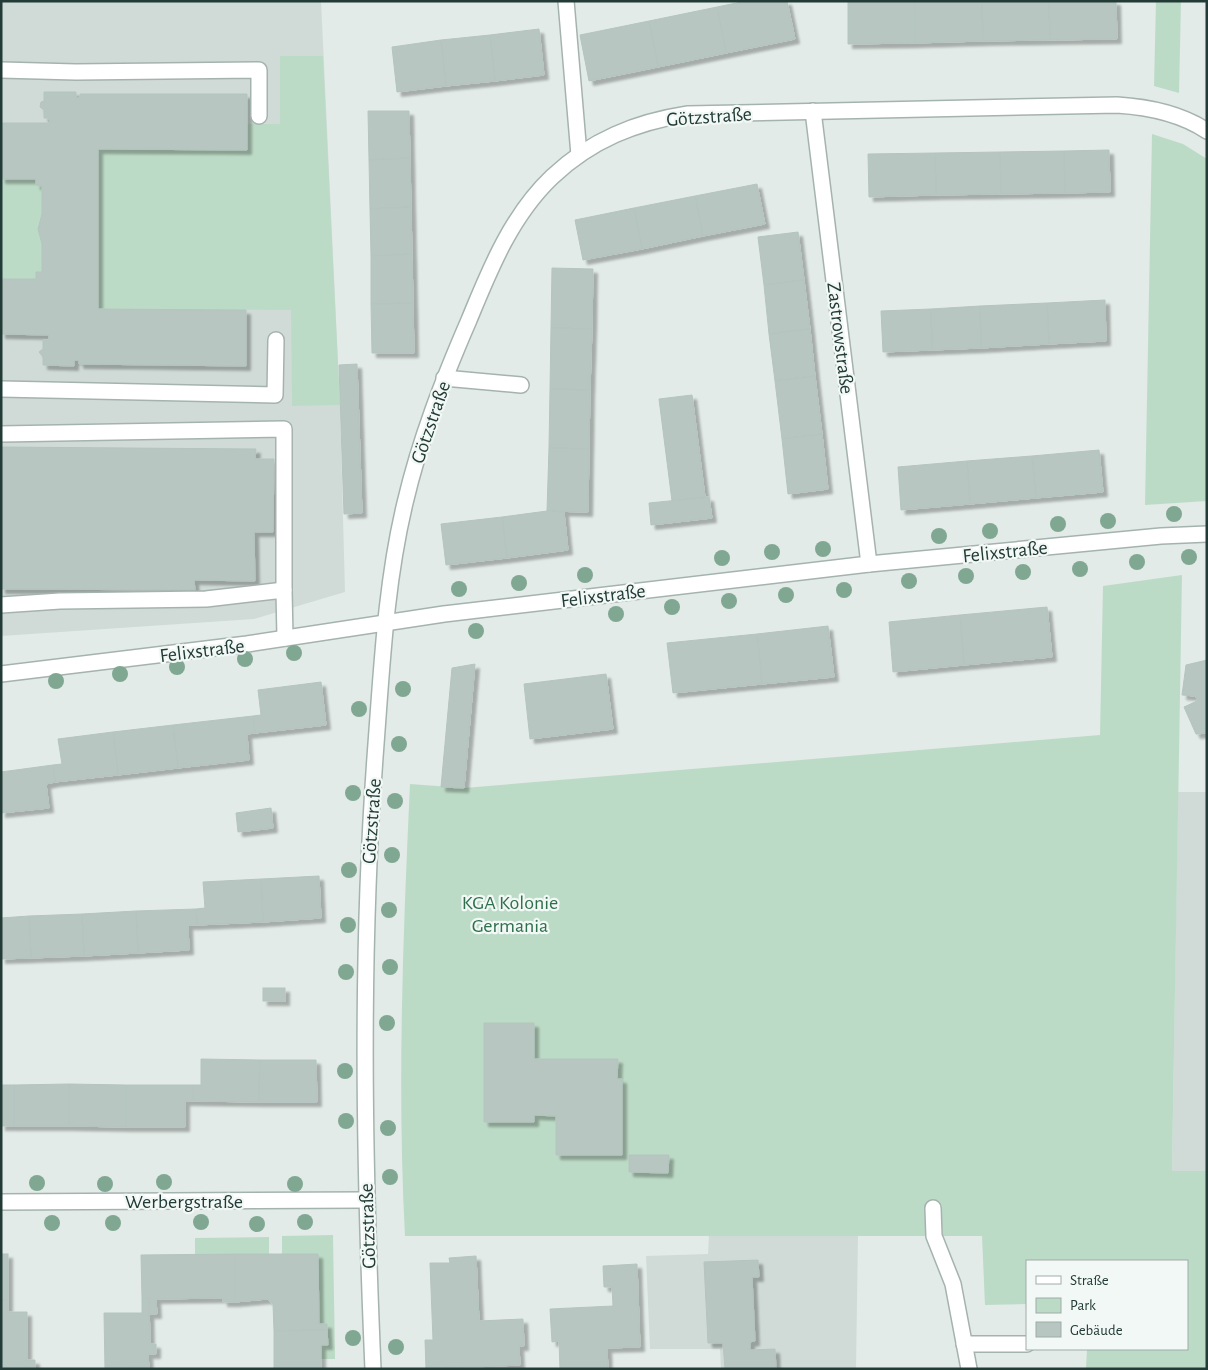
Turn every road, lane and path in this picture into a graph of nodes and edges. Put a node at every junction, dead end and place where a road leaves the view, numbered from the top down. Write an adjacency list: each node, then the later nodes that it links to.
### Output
1 (566, 1): 6 (street)
2 (1, 70): 4 (street)
3 (813, 111): 5 (street, Götzstraße); 6 (street, Götzstraße); 13 (street, Zastrowstraße)
4 (259, 116)
5 (1204, 123)
6 (579, 155): 8 (street, Götzstraße)
7 (276, 340): 10 (street)
8 (444, 378): 9 (street); 16 (street, Götzstraße)
9 (521, 385)
10 (1, 389)
11 (1, 434): 14 (street)
12 (1207, 534): 13 (street, Felixstraße)
13 (870, 564): 16 (street, Felixstraße)
14 (284, 590): 15 (street); 17 (street)
15 (1, 604)
16 (386, 624): 17 (street, Felixstraße); 19 (street, Götzstraße)
17 (284, 638): 18 (street, Felixstraße)
18 (1, 674)
19 (366, 1200): 20 (street, Werbergstraße); 24 (street, Götzstraße)
20 (1, 1202)
21 (933, 1208): 22 (street)
22 (964, 1344): 23 (street); 25 (street)
23 (1026, 1344)
24 (373, 1369)
25 (969, 1369)

